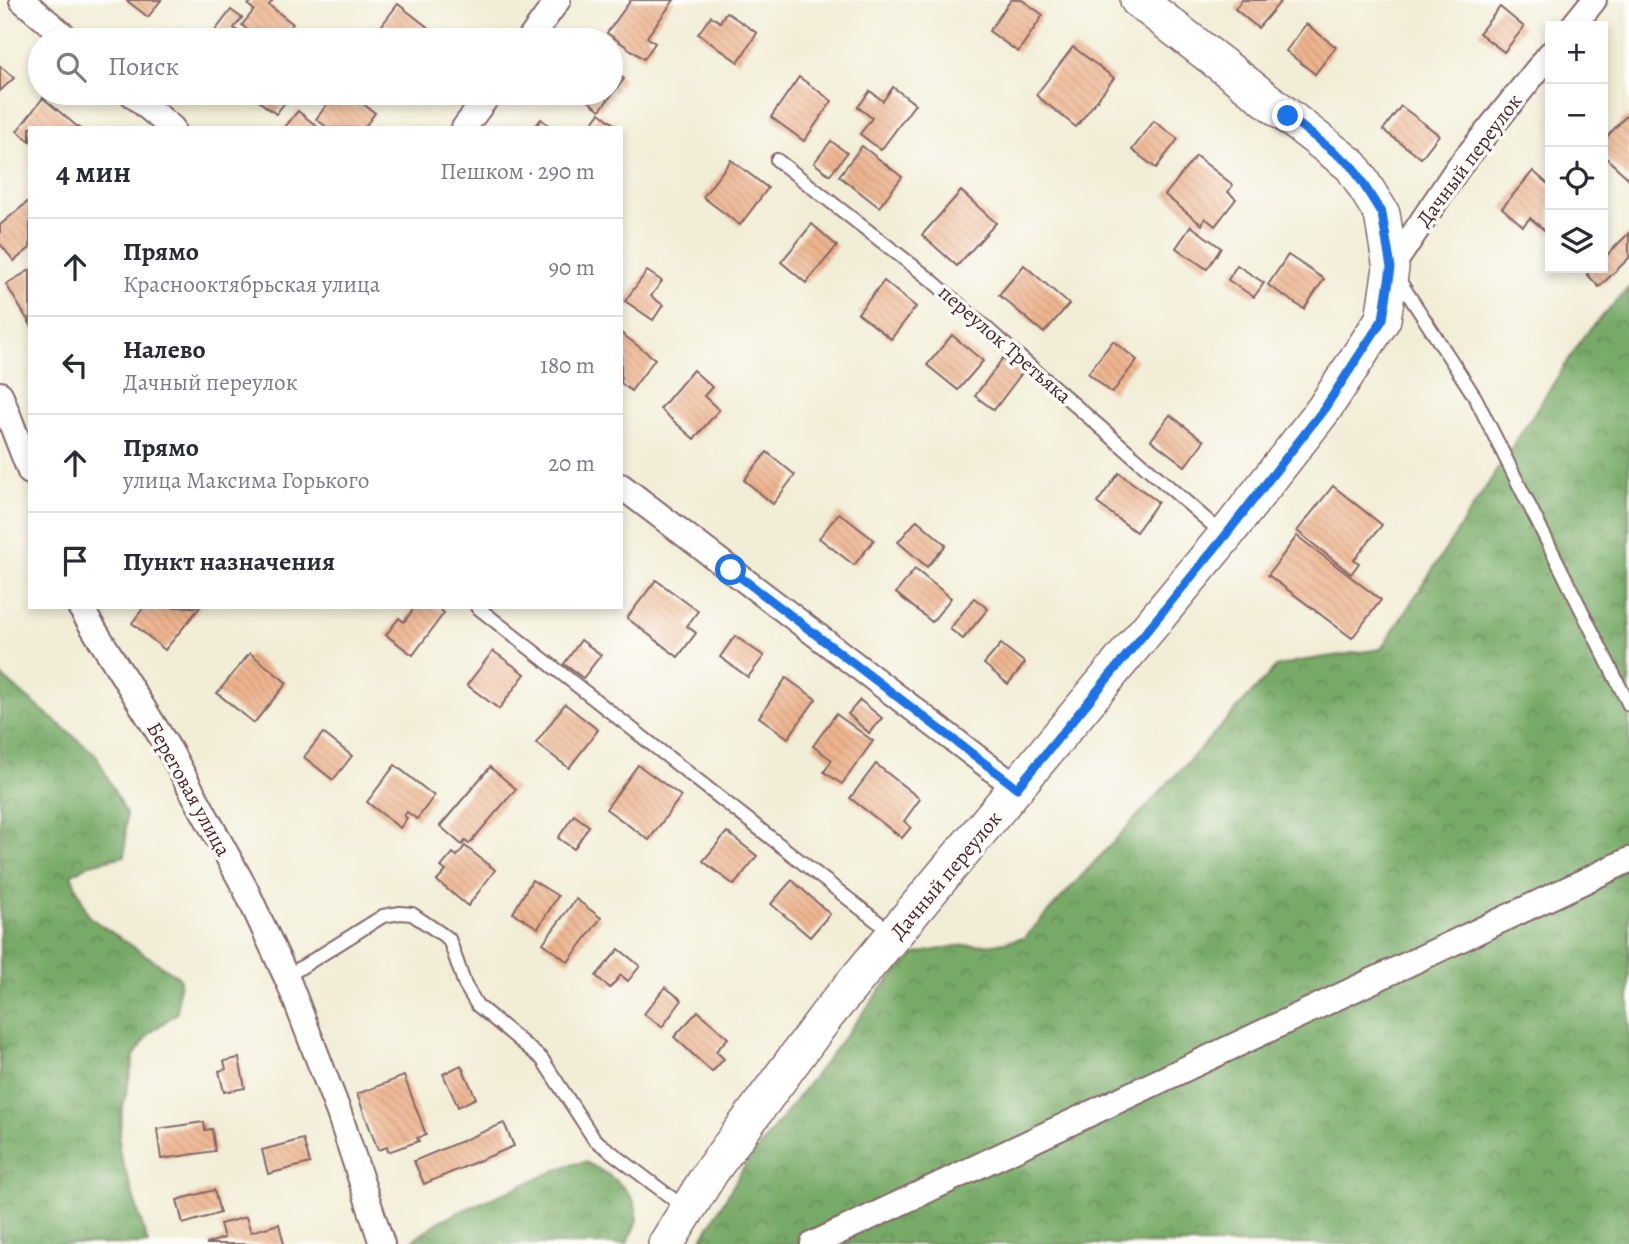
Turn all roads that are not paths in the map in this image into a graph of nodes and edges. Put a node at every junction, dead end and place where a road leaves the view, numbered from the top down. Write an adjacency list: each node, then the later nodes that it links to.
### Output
1 (22, 0): 6 (street)
2 (558, 0): 7 (street)
3 (1138, 0): 14 (main road, Дачный переулок)
4 (1594, 0): 5 (street)
5 (1577, 21)
6 (55, 28)
7 (538, 28)
8 (1545, 60): 14 (street, Дачный переулок)
9 (145, 105): 11 (street)
10 (481, 105): 12 (street)
11 (170, 126)
12 (465, 126)
13 (777, 160): 18 (lane, переулок Третьяка)
14 (1391, 268): 18 (main road, Дачный переулок); 21 (lane)
15 (0, 394): 16 (street)
16 (28, 467)
17 (623, 488): 22 (street)
18 (1225, 536): 22 (main road, Дачный переулок)
19 (81, 609): 25 (street, Береговая улица)
20 (480, 609): 24 (lane)
21 (1629, 705)
22 (1017, 788): 24 (main road, Дачный переулок)
23 (1629, 860): 29 (street)
24 (896, 936): 26 (main road, Дачный переулок)
25 (286, 977): 26 (lane); 27 (street, Береговая улица)
26 (687, 1210): 28 (main road, Дачный переулок)
27 (382, 1244)
28 (666, 1244)
29 (813, 1244)

